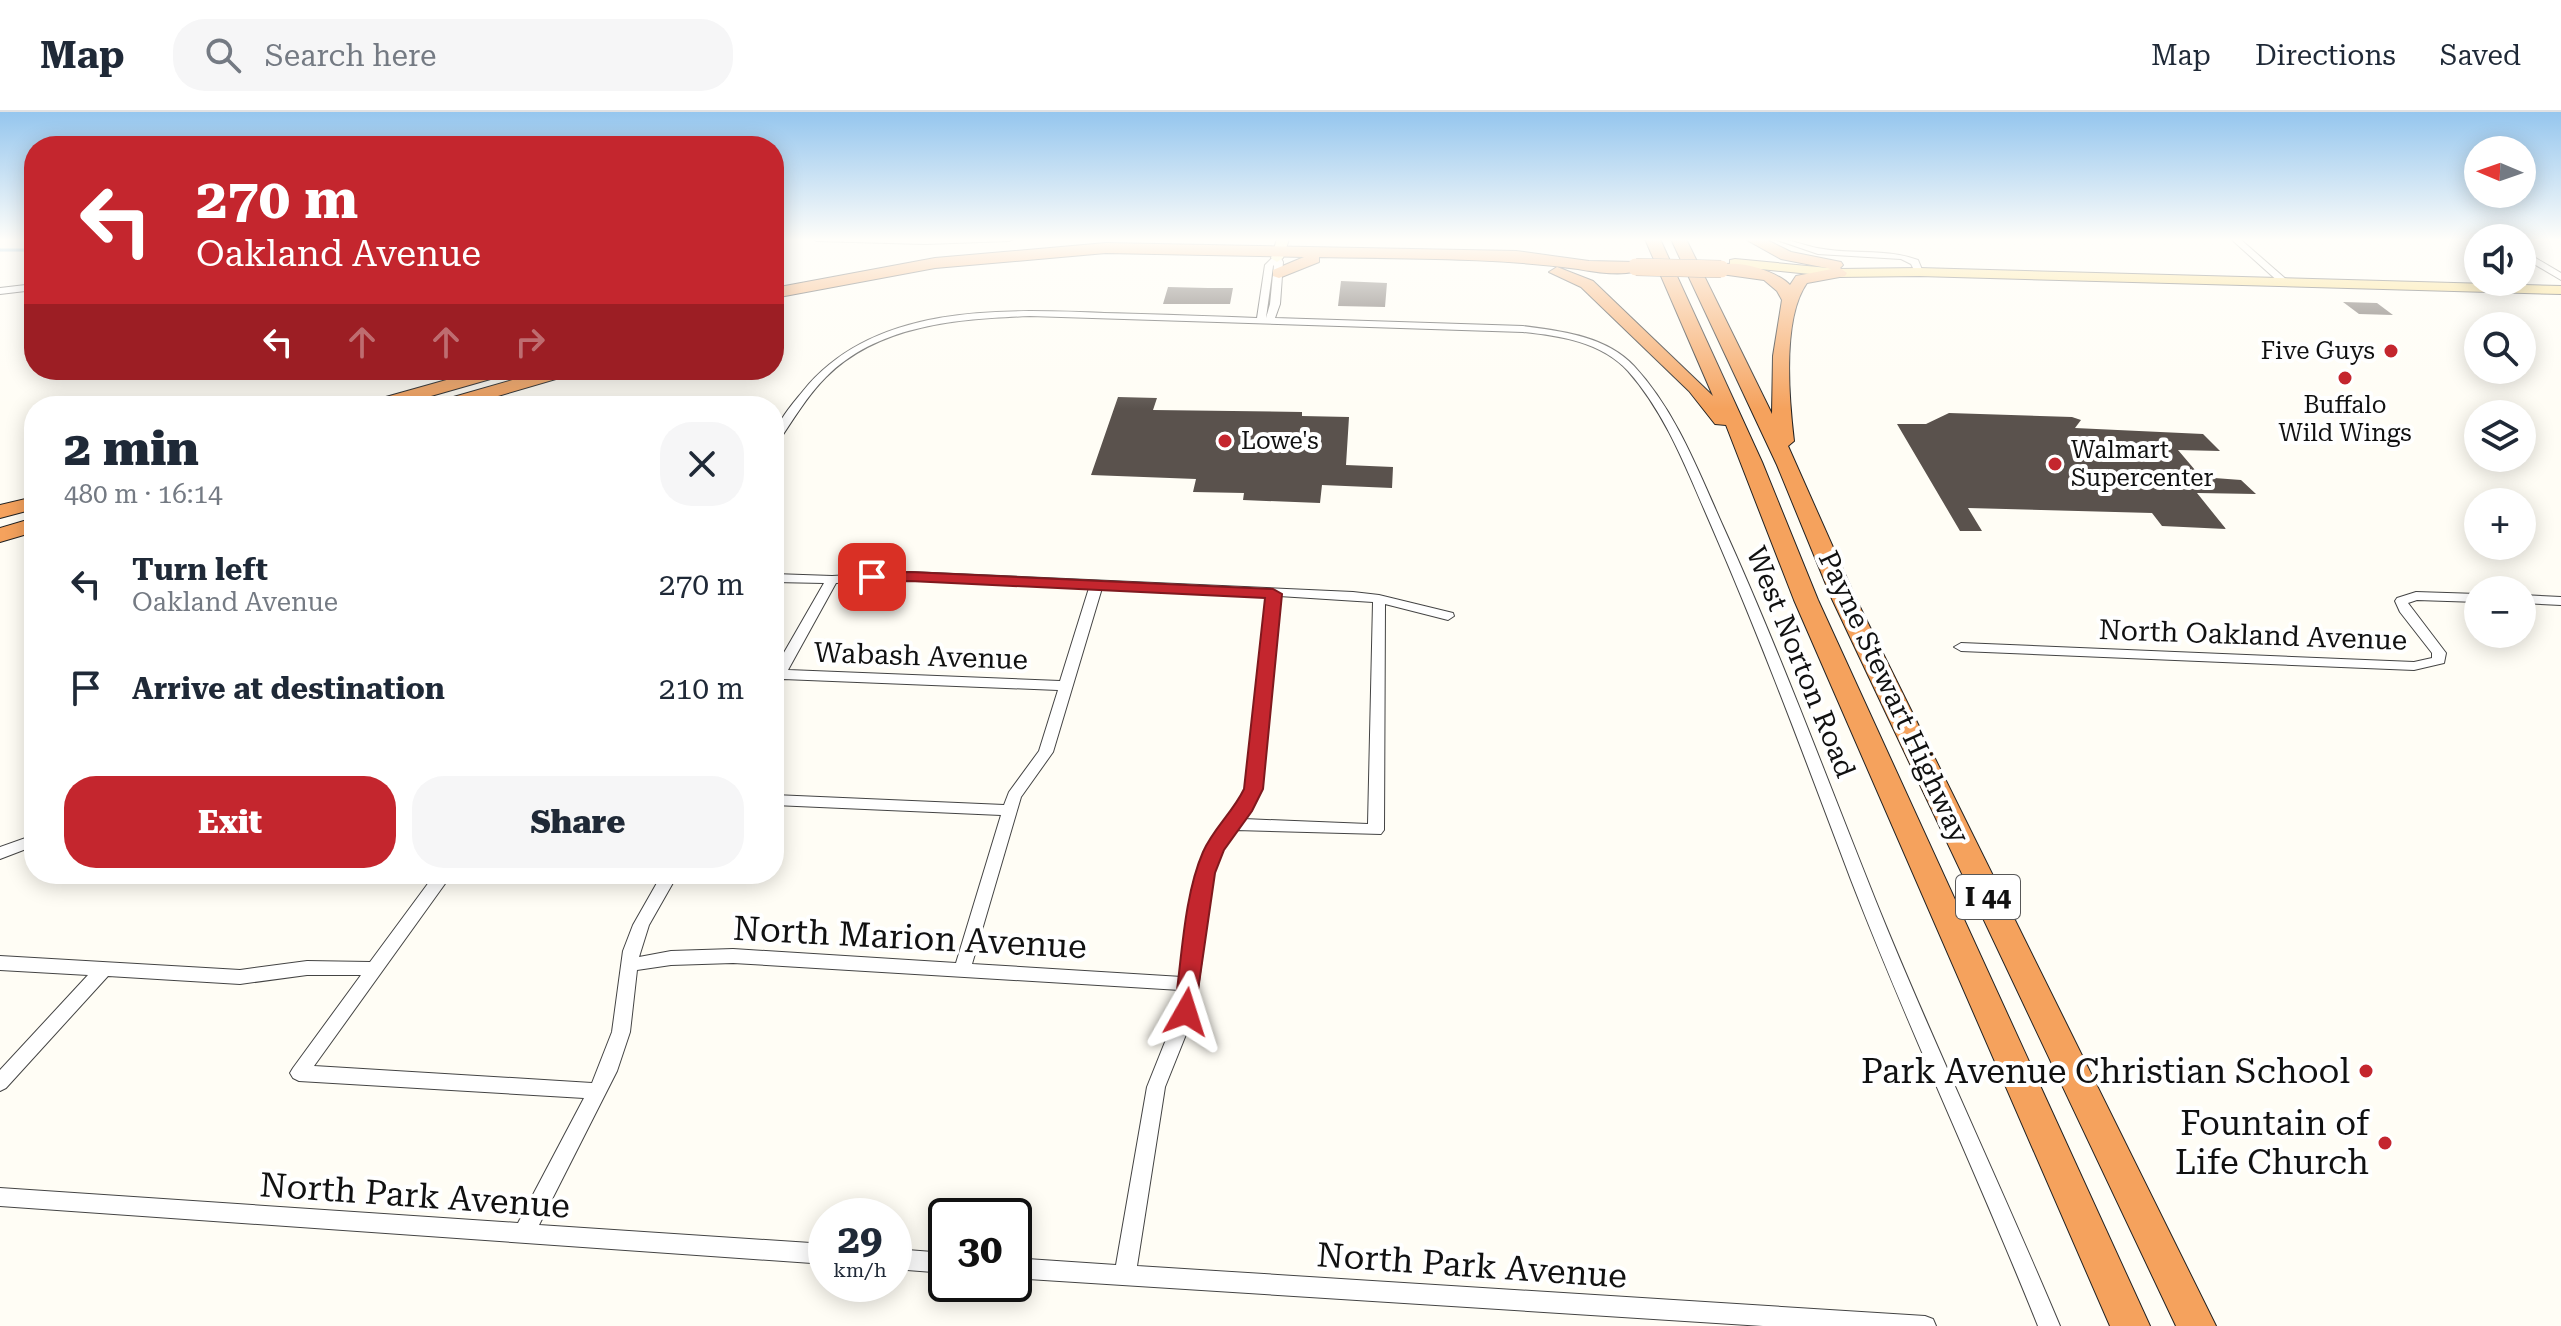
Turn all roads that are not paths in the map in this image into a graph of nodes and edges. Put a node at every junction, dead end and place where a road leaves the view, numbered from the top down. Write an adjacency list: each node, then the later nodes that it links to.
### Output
1 (827, 296): 9 (highway)
2 (1276, 296): 8 (street)
3 (1599, 296): 18 (highway)
4 (1677, 296): 18 (highway, Payne Stewart Highway / I 44)
5 (1705, 296): 19 (highway, Payne Stewart Highway / I 44)
6 (1265, 298): 10 (street); 11 (street)
7 (1789, 298): 19 (highway)
8 (1275, 304): 11 (street); 12 (street)
9 (784, 307)
10 (1226, 319): 11 (street, West Norton Road); 17 (street, West Norton Road)
11 (1265, 320): 12 (street, West Norton Road)
12 (1312, 322): 58 (street, West Norton Road)
13 (467, 380): 15 (highway)
14 (533, 380): 16 (highway)
15 (410, 396)
16 (477, 396)
17 (784, 426)
18 (1752, 462): 59 (highway, Payne Stewart Highway / I 44)
19 (1787, 465): 60 (highway, Payne Stewart Highway / I 44)
20 (24, 506): 21 (highway)
21 (0, 512)
22 (24, 528): 23 (highway)
23 (0, 535)
24 (784, 578): 25 (street)
25 (832, 580): 26 (street); 34 (street)
26 (1096, 586): 27 (street); 36 (street)
27 (1273, 594): 29 (street); 39 (street)
28 (2464, 598): 33 (street, North Oakland Avenue)
29 (1379, 599): 32 (street); 39 (street)
30 (2536, 600): 31 (street)
31 (2561, 601)
32 (1448, 616)
33 (1961, 647)
34 (784, 663)
35 (784, 677): 36 (street, Wabash Avenue)
36 (1067, 686): 38 (street)
37 (784, 800): 38 (street)
38 (1009, 810): 48 (street)
39 (1231, 824): 49 (street)
40 (24, 844): 41 (street)
41 (0, 853)
42 (437, 884): 47 (street)
43 (664, 884): 45 (street)
44 (0, 963): 46 (street)
45 (629, 965): 48 (street, North Marion Avenue); 51 (street)
46 (104, 969): 47 (street); 50 (street)
47 (374, 969): 51 (street)
48 (962, 970): 49 (street, North Marion Avenue)
49 (1189, 984): 56 (street)
50 (0, 1083)
51 (597, 1091): 53 (street)
52 (0, 1197): 53 (street, North Park Avenue)
53 (524, 1233): 54 (street, North Park Avenue)
54 (808, 1253)
55 (1032, 1269): 56 (street, North Park Avenue)
56 (1125, 1275): 57 (street, North Park Avenue)
57 (1925, 1326)
58 (2049, 1326)
59 (2130, 1326)
60 (2196, 1326)

